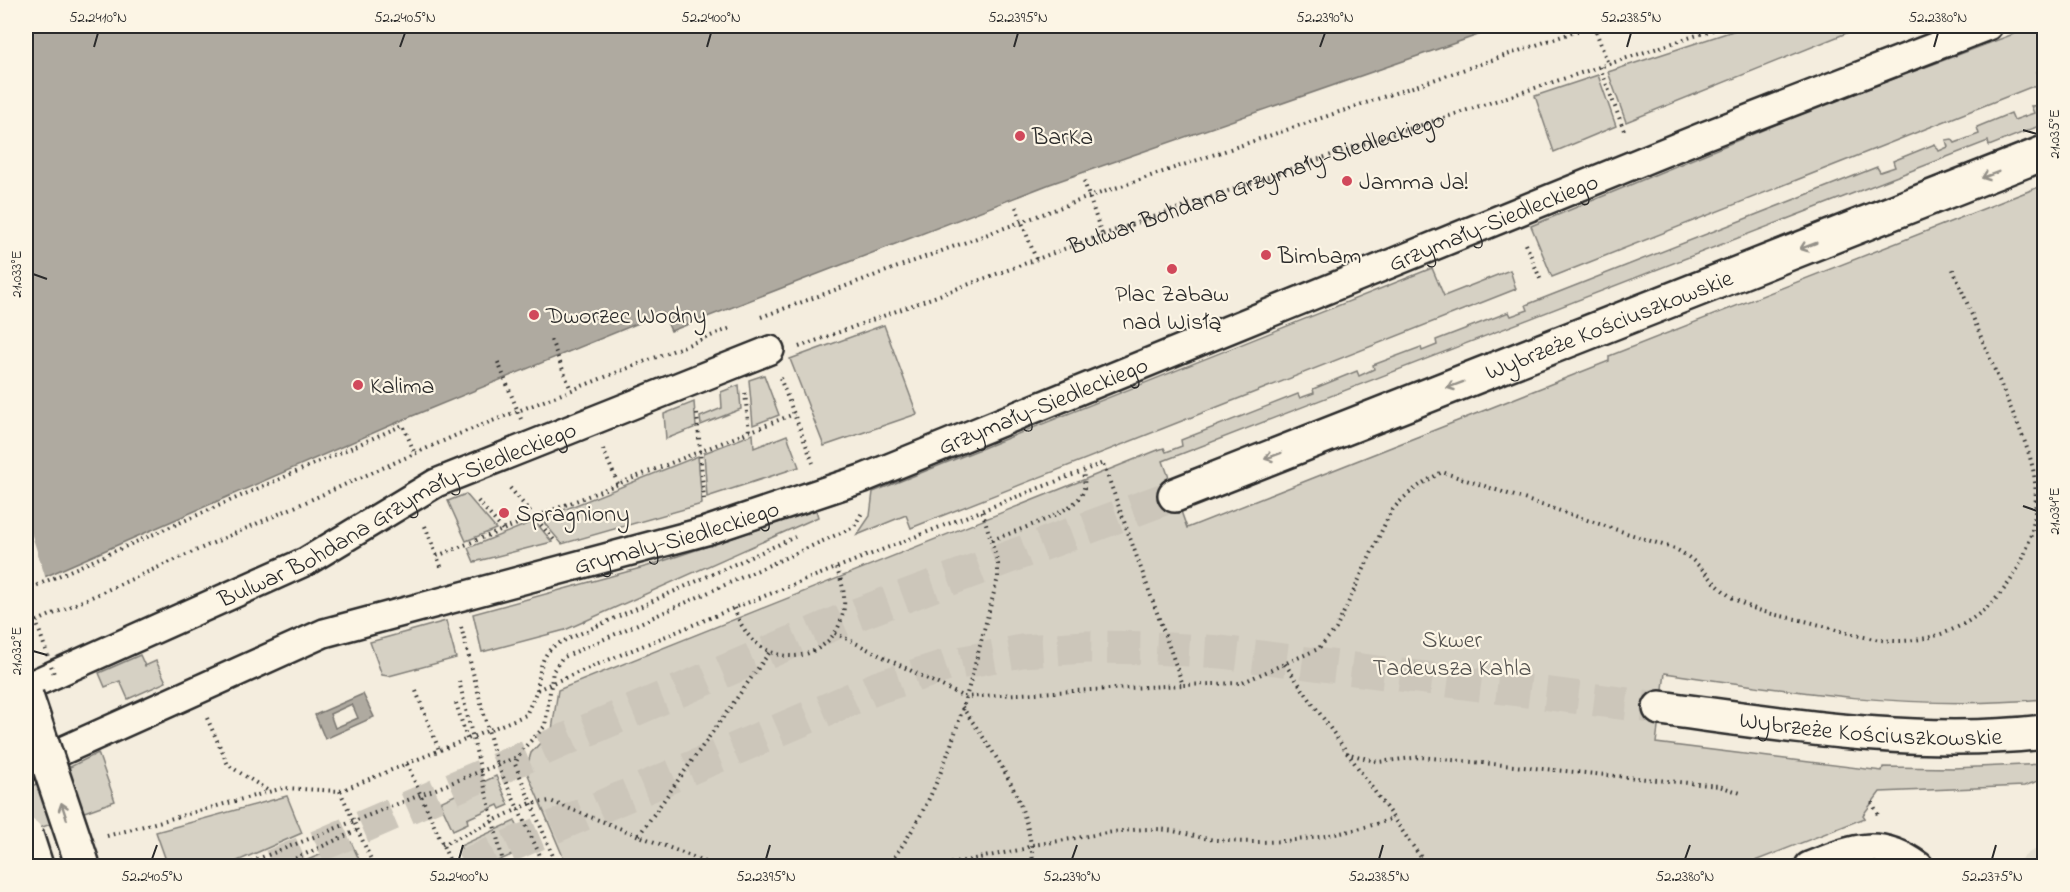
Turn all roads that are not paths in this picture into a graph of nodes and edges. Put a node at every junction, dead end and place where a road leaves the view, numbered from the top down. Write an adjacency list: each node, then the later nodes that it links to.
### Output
1 (1989, 26): 4 (street, Grzymały-Siedleckiego)
2 (2044, 153): 5 (main road, Wybrzeże Kościuszkowskie, one-way to 5)
3 (779, 356): 6 (street, Bulwar Bohdana Grzymały-Siedleckiego)
4 (864, 478): 10 (street, Grymaly-Siedleckiego)
5 (1175, 495)
6 (26, 687)
7 (26, 696): 13 (main road, one-way to 7, bridge)
8 (1660, 708): 9 (main road, Wybrzeże Kościuszkowskie)
9 (2044, 732)
10 (26, 766)
11 (26, 835): 12 (main road, bridge)
12 (36, 867)
13 (83, 867)
14 (1809, 867): 15 (street)
15 (1919, 867)

